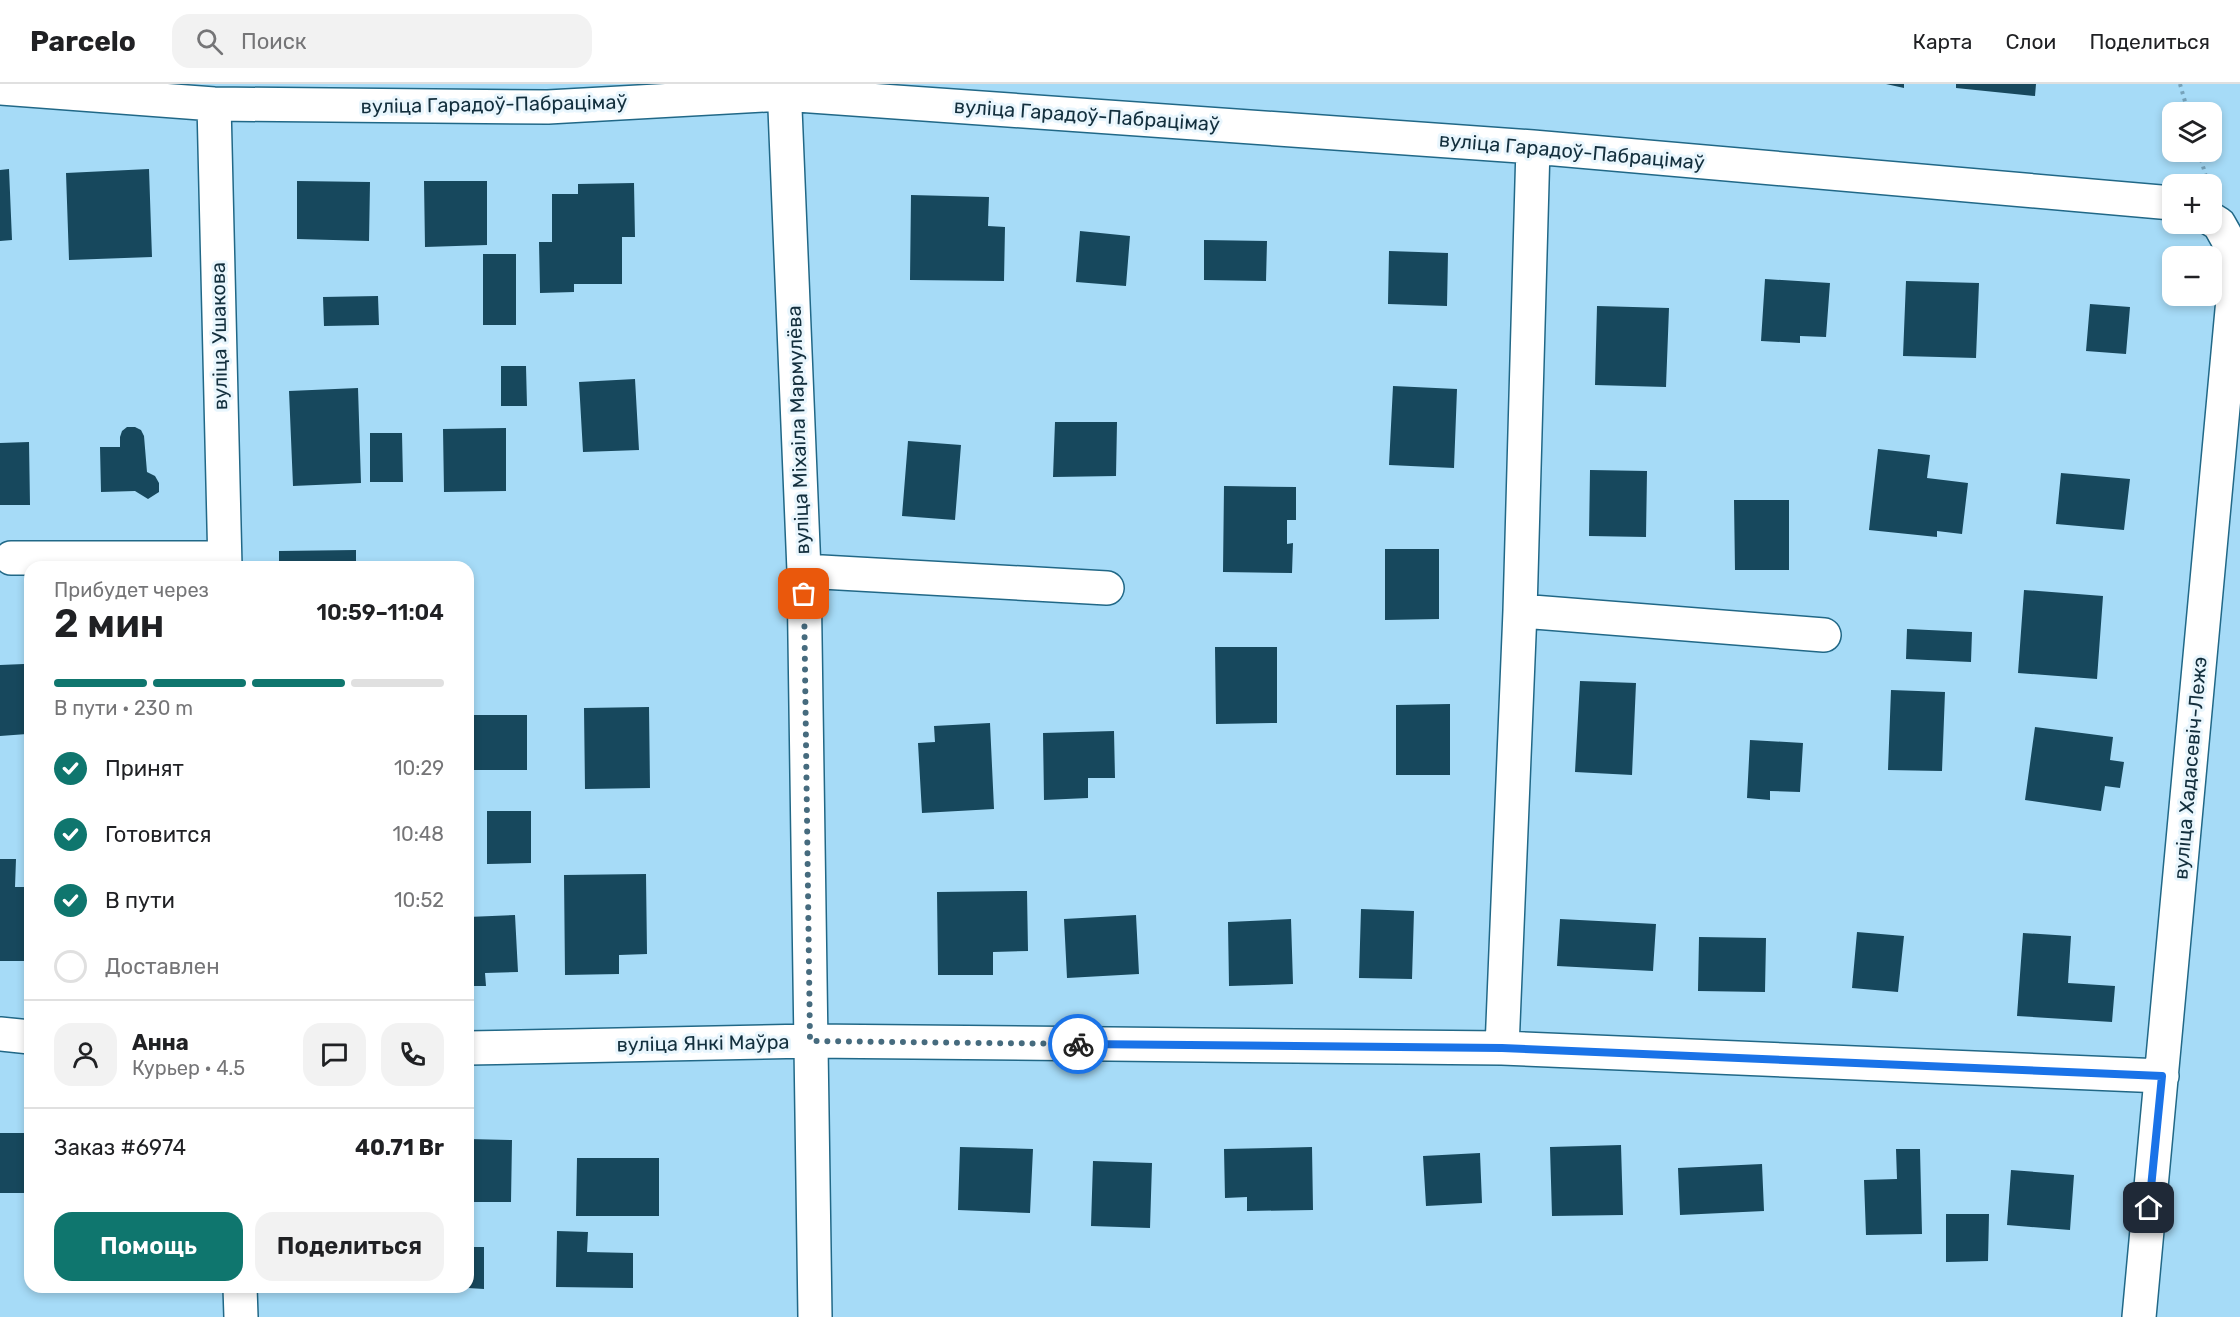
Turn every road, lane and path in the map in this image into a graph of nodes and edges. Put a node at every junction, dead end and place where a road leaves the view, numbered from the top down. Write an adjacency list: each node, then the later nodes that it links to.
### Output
1 (2181, 84): 6 (path)
2 (40, 87): 3 (street, вуліца Гарадоў-Пабрацімаў); 7 (street, вуліца Гарадоў-Пабрацімаў)
3 (0, 88)
4 (783, 89): 5 (street, вуліца Гарадоў-Пабрацімаў); 8 (street, вуліца Гарадоў-Пабрацімаў); 14 (street, вуліца Міхаіла Мармулёва)
5 (548, 96): 7 (street, вуліца Гарадоў-Пабрацімаў)
6 (2186, 102)
7 (214, 105): 13 (street, вуліца Ушакова)
8 (1533, 147): 9 (street, вуліца Гарадоў-Пабрацімаў); 16 (street)
9 (2162, 202)
10 (2222, 232): 23 (street, вуліца Хадасевіч-Лежэ)
11 (11, 558): 12 (street)
12 (171, 561)
13 (224, 561)
14 (804, 571): 15 (street); 20 (street, вуліца Міхаіла Мармулёва)
15 (1107, 588)
16 (1520, 611): 17 (street); 22 (street)
17 (1824, 635)
18 (0, 1034): 19 (street)
19 (24, 1036)
20 (810, 1041): 21 (street, вуліца Янкі Маўра); 22 (street, вуліца Янкі Маўра); 26 (street, вуліца Міхаіла Мармулёва)
21 (474, 1048)
22 (1502, 1048): 23 (street, вуліца Янкі Маўра)
23 (2162, 1076): 27 (street, вуліца Хадасевіч-Лежэ)
24 (240, 1293): 25 (street)
25 (241, 1317)
26 (815, 1317)
27 (2139, 1317)

